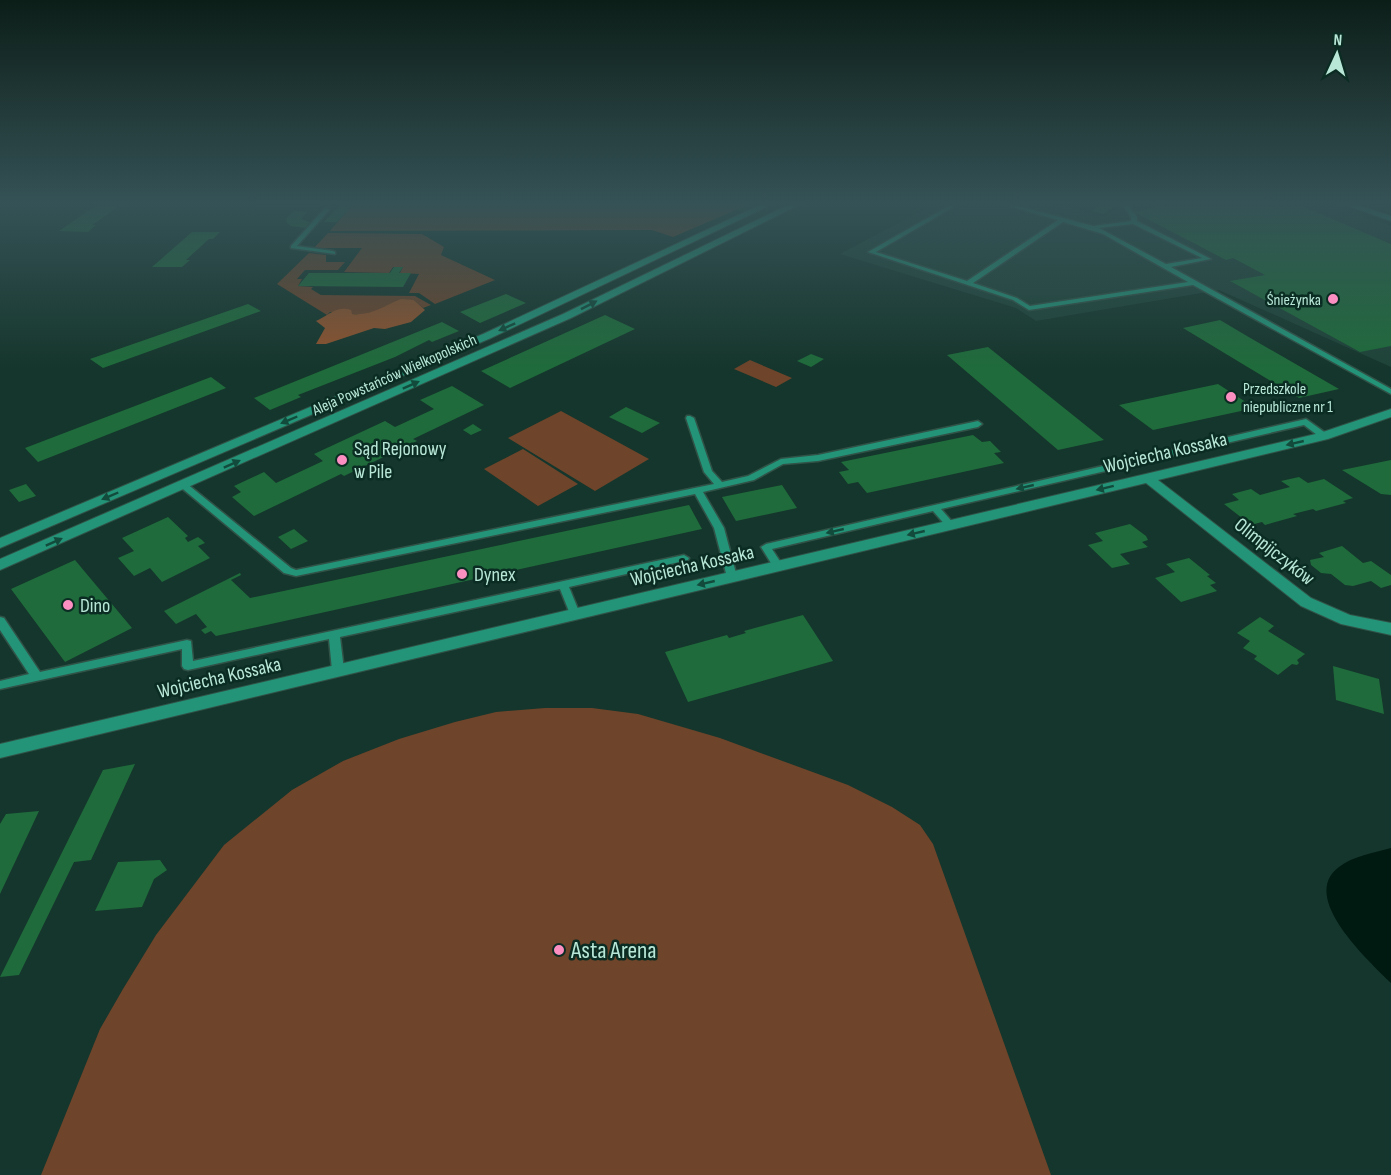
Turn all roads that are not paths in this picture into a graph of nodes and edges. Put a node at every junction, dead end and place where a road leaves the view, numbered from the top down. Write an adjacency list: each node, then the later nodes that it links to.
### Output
1 (652, 259): 21 (main road, Aleja Powstańców Wielkopolskich, one-way to 21)
2 (683, 259): 16 (main road, Aleja Powstańców Wielkopolskich, one-way to 2)
3 (892, 259): 9 (lane)
4 (1005, 259): 9 (lane)
5 (1152, 259): 7 (lane)
6 (1208, 259): 7 (lane)
7 (1166, 266): 8 (lane)
8 (1192, 283): 9 (lane); 10 (lane)
9 (968, 284)
10 (1391, 392)
11 (1391, 413): 14 (main road, Wojciecha Kossaka)
12 (690, 418): 17 (lane)
13 (978, 424): 17 (lane)
14 (1324, 436): 15 (main road, Wojciecha Kossaka, one-way to 15); 19 (lane, one-way to 19)
15 (1147, 477): 20 (main road, Wojciecha Kossaka, one-way to 20); 29 (main road, Olimpijczyków)
16 (183, 485): 18 (lane); 23 (main road, Aleja Powstańców Wielkopolskich, one-way to 16)
17 (719, 485): 18 (lane)
18 (698, 491): 25 (lane)
19 (935, 508): 20 (lane); 24 (lane, one-way to 24)
20 (950, 525): 24 (main road, Wojciecha Kossaka, one-way to 24)
21 (0, 543)
22 (684, 558): 26 (lane)
23 (0, 565)
24 (778, 566): 25 (main road, Wojciecha Kossaka)
25 (732, 577): 27 (main road, Wojciecha Kossaka, one-way to 27)
26 (563, 585): 27 (lane); 30 (lane)
27 (575, 614): 31 (main road, Wojciecha Kossaka)
28 (0, 621): 32 (lane)
29 (1391, 629)
30 (334, 634): 31 (lane); 32 (lane)
31 (338, 670): 34 (main road, Wojciecha Kossaka)
32 (37, 677): 33 (lane)
33 (0, 686)
34 (0, 751)

